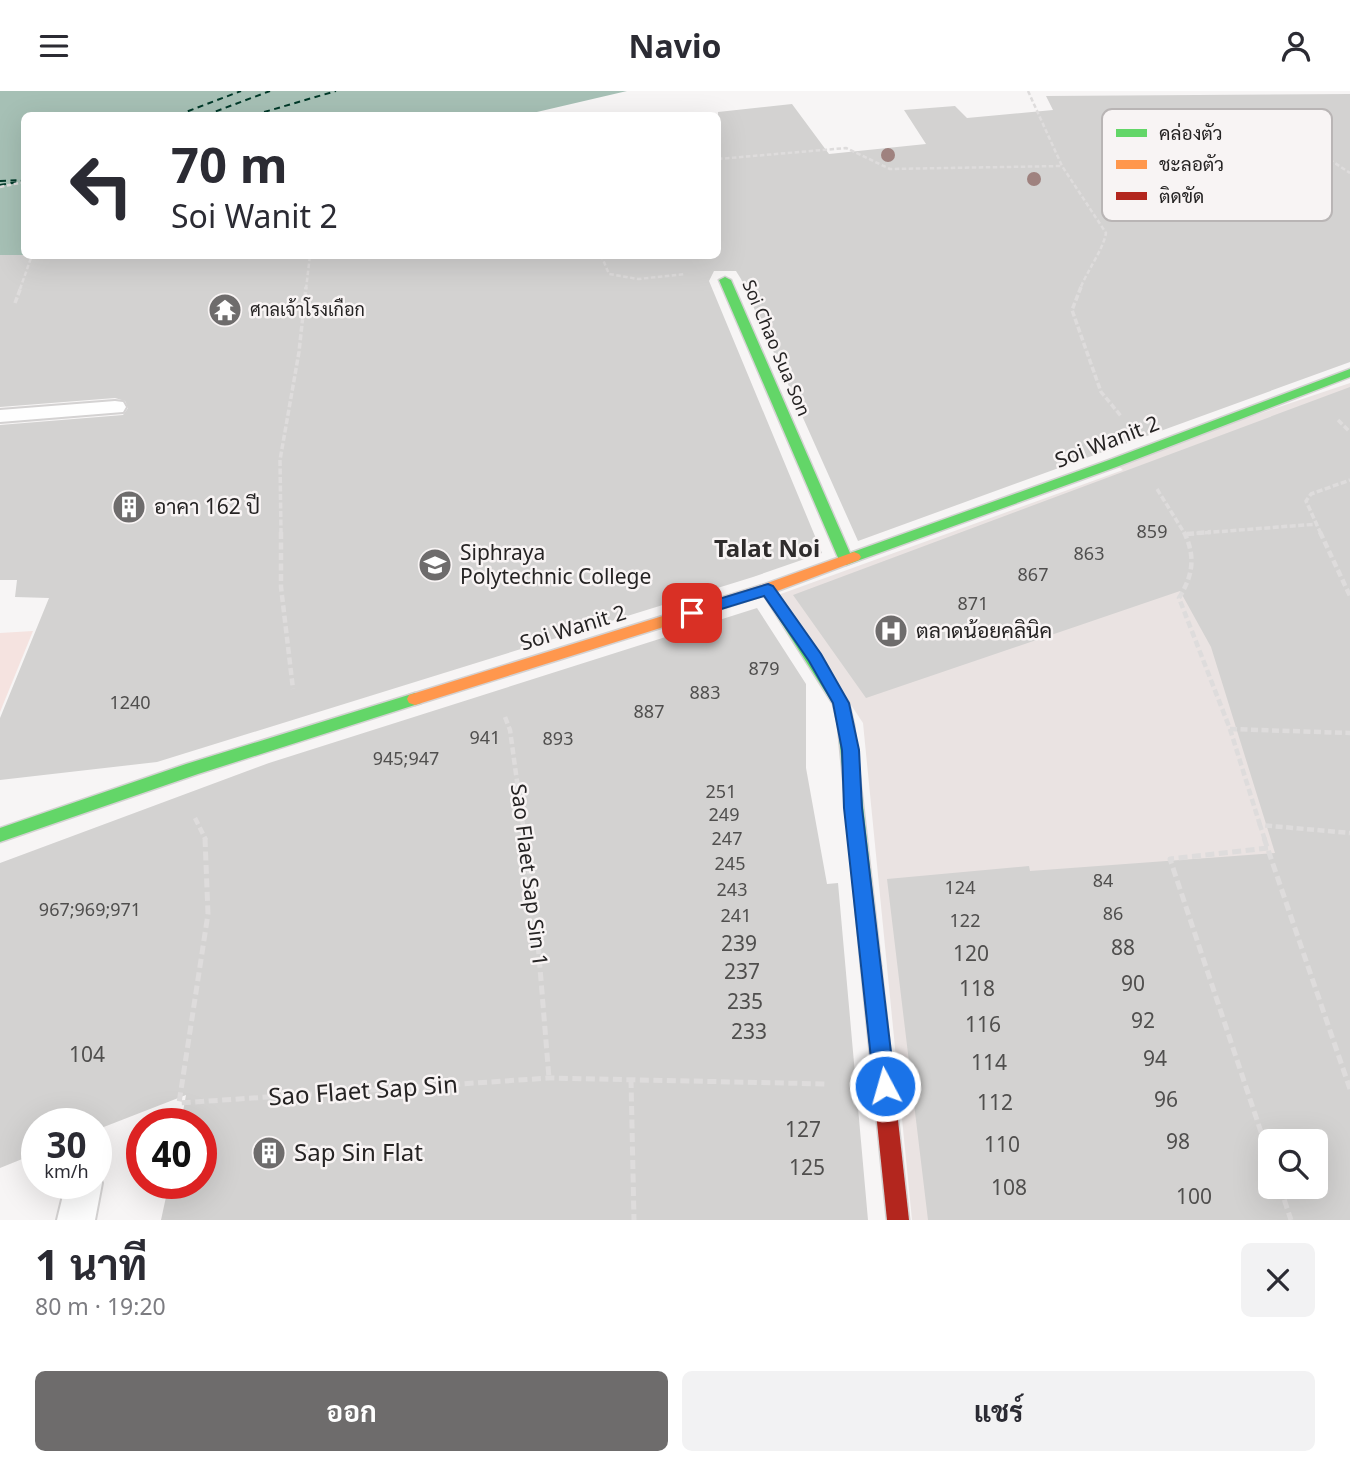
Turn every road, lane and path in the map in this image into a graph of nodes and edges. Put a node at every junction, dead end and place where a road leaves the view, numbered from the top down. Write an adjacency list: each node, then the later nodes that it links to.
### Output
1 (1027, 91): 4 (path)
2 (721, 159): 4 (path)
3 (1332, 161): 5 (path)
4 (1062, 166): 16 (path)
5 (1350, 173)
6 (21, 183): 7 (path)
7 (0, 187)
8 (31, 259): 12 (path)
9 (310, 259): 27 (path)
10 (603, 259): 11 (path, Soi Chao Sua Son)
11 (725, 280): 21 (street, Soi Chao Sua Son)
12 (15, 303)
13 (1350, 373): 16 (street, Soi Wanit 2)
14 (115, 407): 15 (lane)
15 (0, 416)
16 (1149, 448): 17 (street, Soi Wanit 2)
17 (1128, 458): 20 (path); 21 (street, Soi Wanit 2)
18 (1350, 480): 19 (path)
19 (1318, 524): 20 (path); 23 (path)
20 (1187, 534): 25 (path)
21 (846, 560): 22 (street, Soi Wanit 2)
22 (768, 589): 24 (street, Soi Wanit 2); 35 (street)
23 (1350, 596)
24 (490, 676): 27 (street, Soi Wanit 2); 33 (path, Sao Flaet Sap Sin 1)
25 (1230, 729): 26 (path); 29 (path)
26 (1350, 733)
27 (302, 735): 28 (street, Soi Wanit 2)
28 (170, 776): 31 (street, Soi Wanit 2); 33 (path, Sao Flaet Sap Sin)
29 (1260, 825): 30 (path); 32 (path)
30 (1350, 833)
31 (0, 835)
32 (1268, 848): 36 (path); 37 (path)
33 (549, 1078): 34 (path, Sao Flaet Sap Sin)
34 (631, 1079): 35 (path, Sao Flaet Sap Sin); 41 (path)
35 (885, 1086): 42 (street)
36 (1350, 1089)
37 (1260, 1129)
38 (81, 1199): 40 (lane)
39 (1284, 1199): 43 (path)
40 (76, 1220)
41 (634, 1220)
42 (898, 1220)
43 (1291, 1220)

